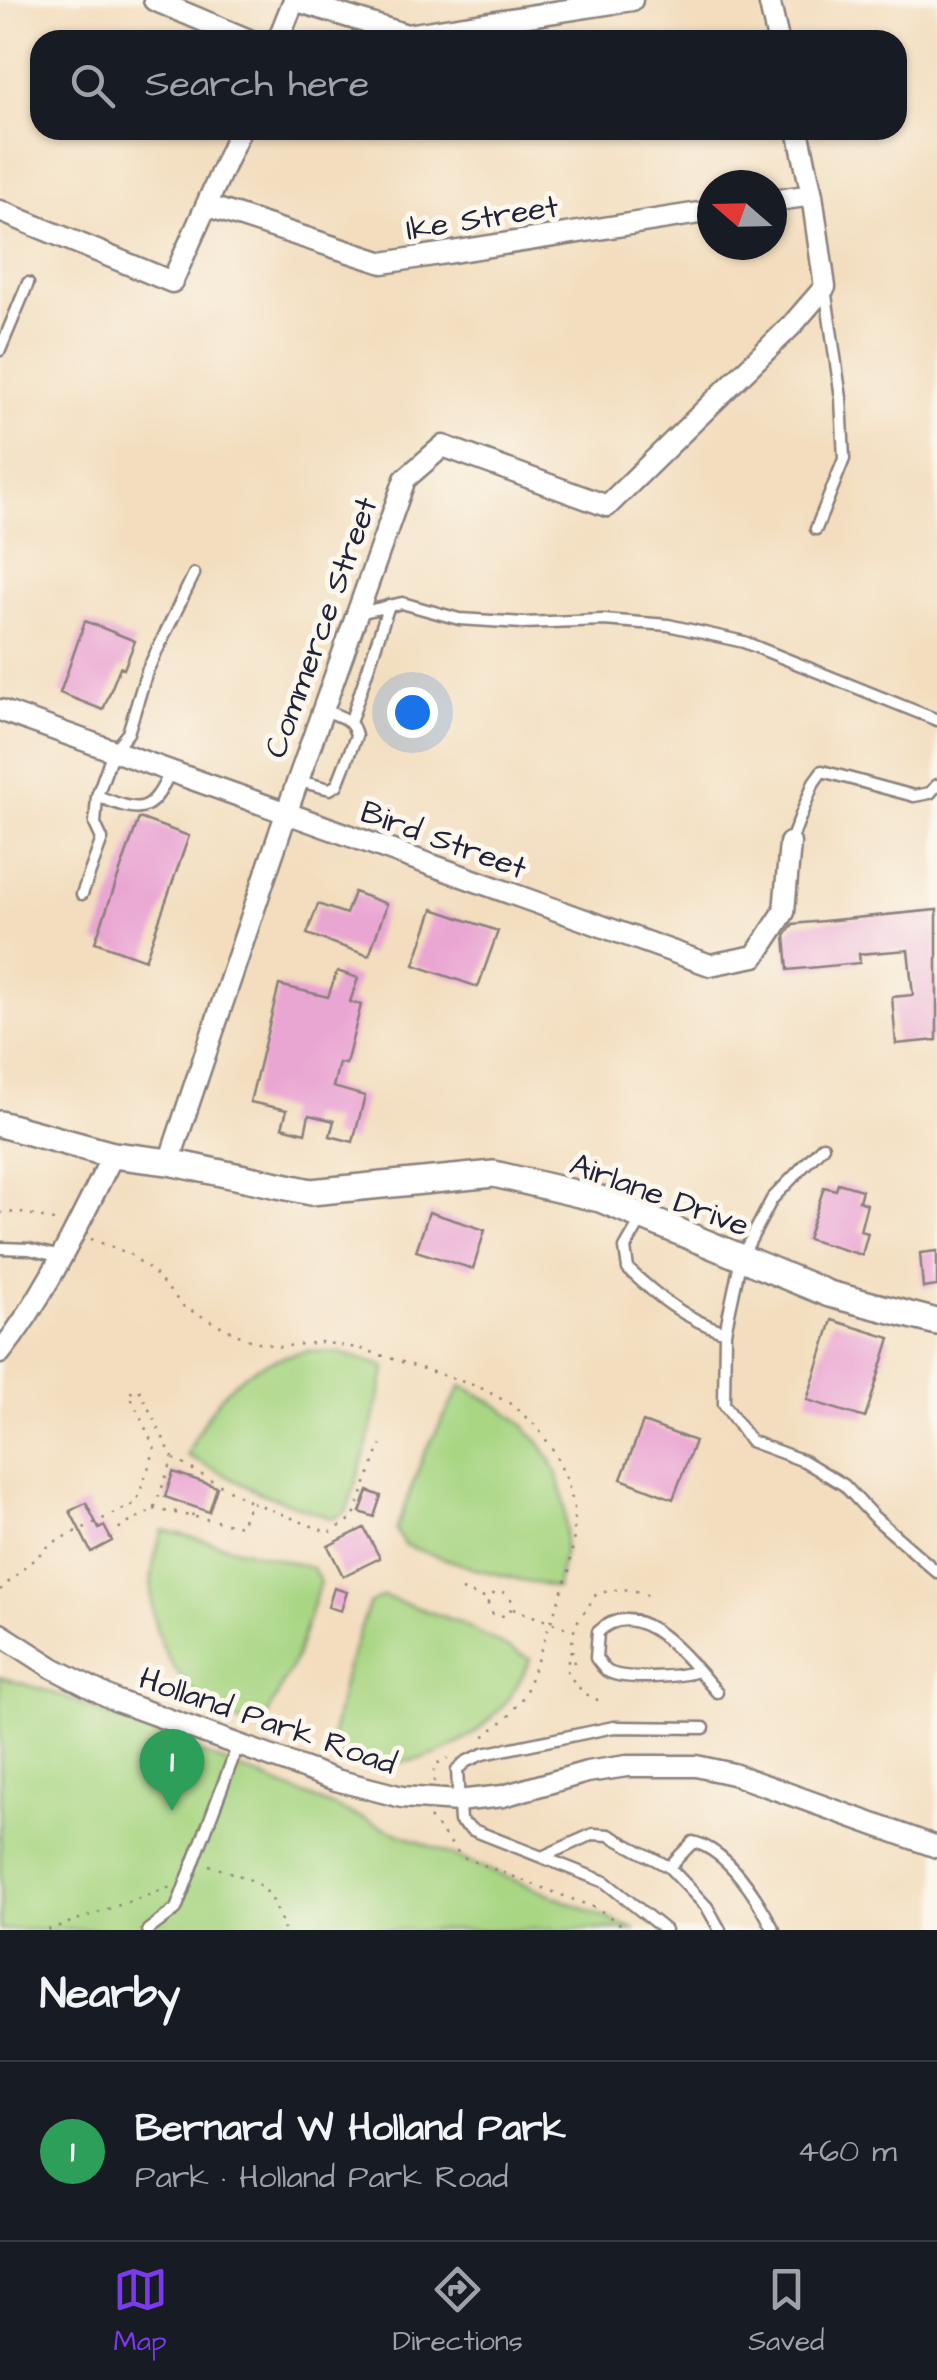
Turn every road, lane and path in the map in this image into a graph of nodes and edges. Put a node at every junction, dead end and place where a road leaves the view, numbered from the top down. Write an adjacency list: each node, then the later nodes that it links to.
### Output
1 (154, 0): 5 (street)
2 (294, 0): 6 (street); 7 (street)
3 (632, 0): 8 (street)
4 (769, 0): 9 (street)
5 (225, 30)
6 (282, 30)
7 (391, 30)
8 (439, 30)
9 (776, 30)
10 (236, 140): 14 (street)
11 (800, 140): 12 (street)
12 (812, 195): 13 (street); 18 (street)
13 (787, 199)
14 (208, 206): 15 (street); 16 (street, Ike Street)
15 (0, 211)
16 (697, 213)
17 (28, 282): 19 (lane)
18 (825, 287): 20 (lane); 23 (street, Commerce Street)
19 (0, 350)
20 (816, 529)
21 (194, 574): 28 (lane)
22 (389, 605): 23 (lane); 26 (lane); 27 (lane)
23 (356, 614): 25 (street, Commerce Street)
24 (2, 705): 28 (street, Bird Street)
25 (322, 710): 27 (lane); 30 (street, Commerce Street)
26 (937, 720)
27 (350, 723): 30 (lane)
28 (112, 752): 29 (street, Bird Street); 32 (lane)
29 (170, 772): 32 (lane); 33 (street, Bird Street)
30 (298, 780): 33 (street, Commerce Street)
31 (937, 785): 34 (lane)
32 (97, 796): 35 (lane)
33 (286, 814): 34 (street, Bird Street); 39 (street, Commerce Street)
34 (790, 843)
35 (82, 894)
36 (0, 1124): 38 (street, Airlane Drive)
37 (823, 1146): 45 (lane)
38 (113, 1155): 39 (street, Airlane Drive); 42 (street)
39 (169, 1162): 41 (street, Airlane Drive)
40 (0, 1212): 42 (path)
41 (643, 1217): 45 (street, Airlane Drive); 48 (lane)
42 (74, 1232): 44 (street); 65 (path)
43 (0, 1248): 44 (lane)
44 (60, 1257): 47 (street)
45 (741, 1258): 46 (street, Airlane Drive); 48 (lane)
46 (937, 1322)
47 (7, 1329): 49 (street)
48 (725, 1332): 59 (lane)
49 (0, 1352)
50 (381, 1444): 53 (path)
51 (173, 1458): 53 (path); 55 (path); 60 (path)
52 (178, 1502): 56 (path)
53 (250, 1502): 57 (path)
54 (196, 1507): 57 (path)
55 (154, 1509): 56 (path); 58 (path)
56 (174, 1514): 57 (path)
57 (192, 1518)
58 (112, 1532)
59 (937, 1572)
60 (0, 1590)
61 (462, 1590): 63 (path)
62 (654, 1599): 66 (path)
63 (489, 1600): 64 (path); 64 (path)
64 (512, 1608): 65 (path)
65 (550, 1622): 66 (path); 74 (path)
66 (574, 1631): 68 (path)
67 (0, 1634): 75 (street, Holland Park Road)
68 (572, 1649): 69 (path); 72 (path)
69 (574, 1663)
70 (698, 1671): 70 (lane); 71 (lane)
71 (717, 1692)
72 (601, 1701)
73 (704, 1728): 78 (lane)
74 (475, 1743)
75 (238, 1745): 77 (street, Holland Park Road); 81 (lane)
76 (459, 1752): 77 (path)
77 (430, 1798): 78 (street, Holland Park Road); 87 (path)
78 (458, 1801): 79 (street, Holland Park Road); 80 (lane)
79 (937, 1847)
80 (544, 1856): 82 (lane); 88 (lane)
81 (195, 1859): 83 (lane); 86 (path)
82 (669, 1867): 89 (lane); 90 (lane)
83 (187, 1882): 84 (path); 85 (lane)
84 (48, 1930)
85 (148, 1930)
86 (284, 1930)
87 (628, 1930)
88 (666, 1930)
89 (720, 1930)
90 (774, 1930)

